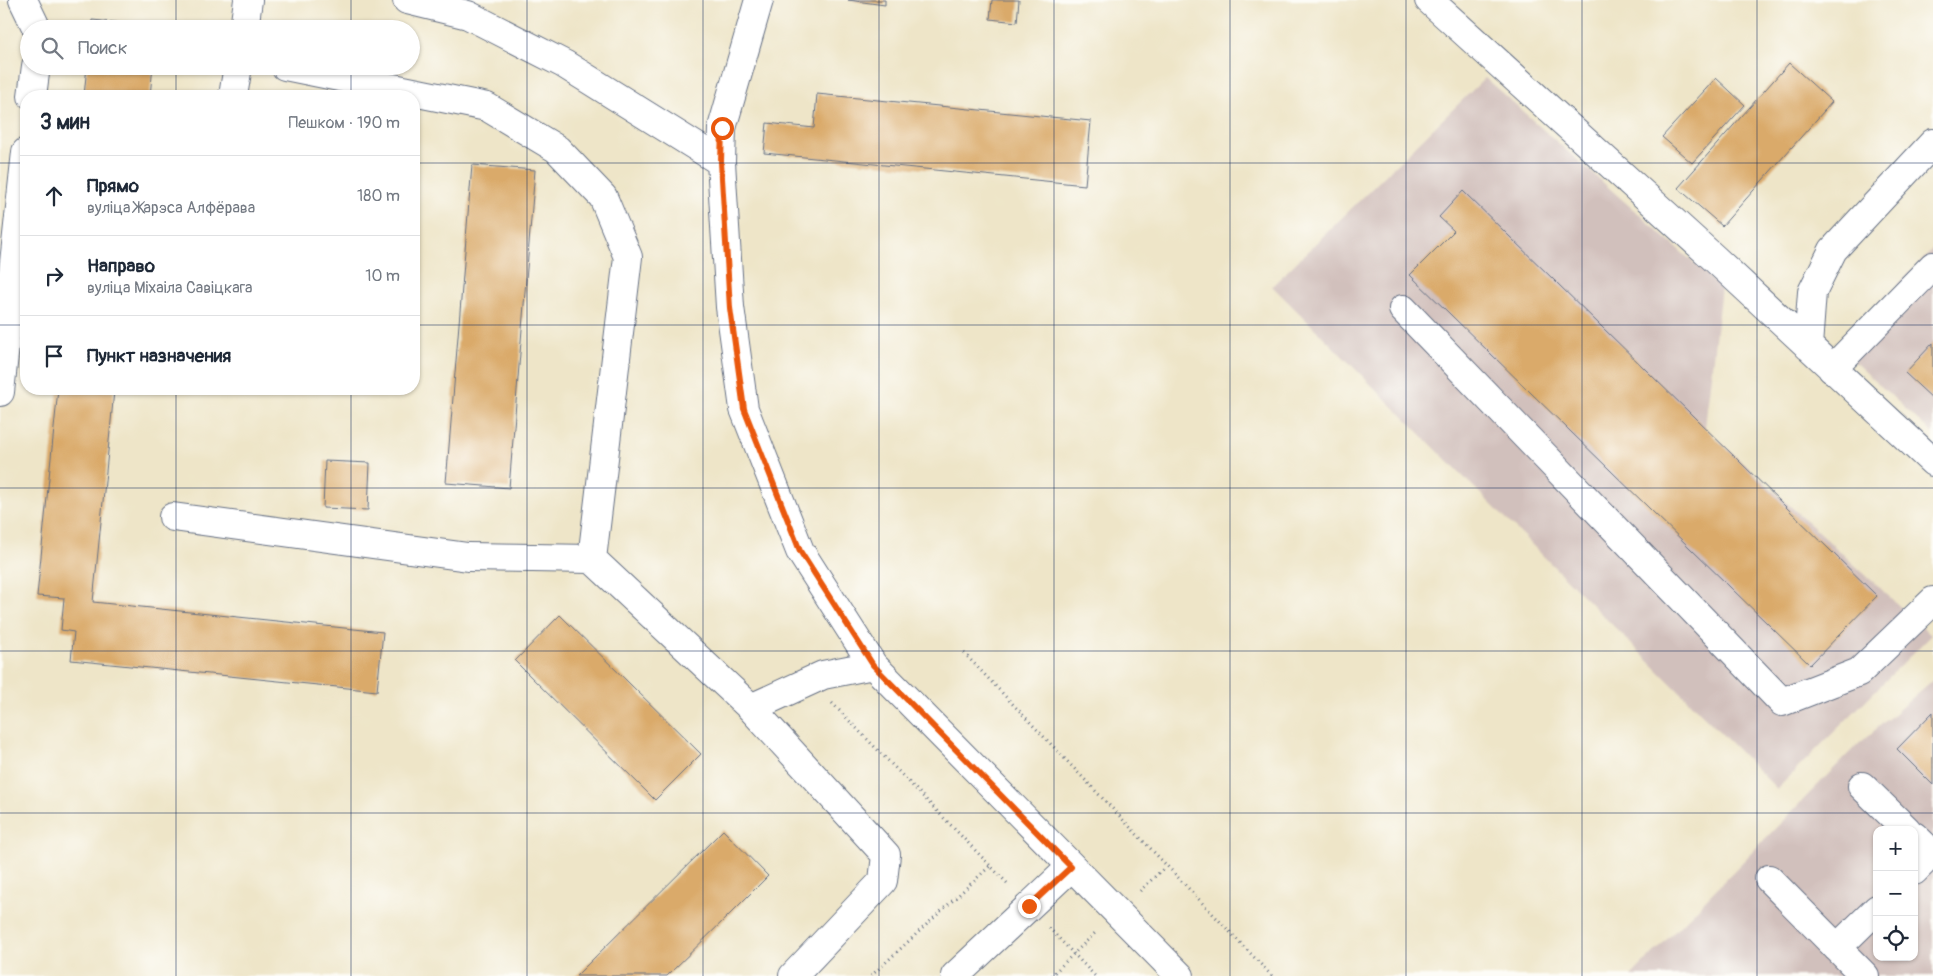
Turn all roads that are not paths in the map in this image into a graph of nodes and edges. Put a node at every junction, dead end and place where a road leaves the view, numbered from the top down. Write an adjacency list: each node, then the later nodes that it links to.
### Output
1 (24, 0): 6 (street)
2 (248, 0): 7 (street)
3 (407, 0): 16 (street)
4 (759, 0): 16 (street)
5 (1429, 0): 20 (street)
6 (33, 20)
7 (245, 20)
8 (35, 75): 11 (street)
9 (240, 75): 12 (street)
10 (329, 75): 13 (street)
11 (33, 90)
12 (235, 90)
13 (403, 90)
14 (420, 94): 25 (street)
15 (1933, 143): 20 (street)
16 (721, 162): 27 (street)
17 (20, 207): 22 (street)
18 (1933, 266): 21 (street)
19 (1403, 309): 26 (street)
20 (1808, 346): 21 (street)
21 (1832, 369): 23 (street)
22 (0, 392)
23 (1933, 462)
24 (173, 517): 25 (street)
25 (592, 559): 28 (street)
26 (1933, 601)
27 (873, 665): 28 (street); 31 (street)
28 (751, 708): 35 (street)
29 (1862, 786): 30 (street)
30 (1904, 826)
31 (1071, 867): 36 (street); 37 (street)
32 (1769, 879): 34 (street)
33 (1873, 913): 34 (street)
34 (1837, 948): 38 (street)
35 (793, 976)
36 (955, 976)
37 (1180, 976)
38 (1865, 976)

